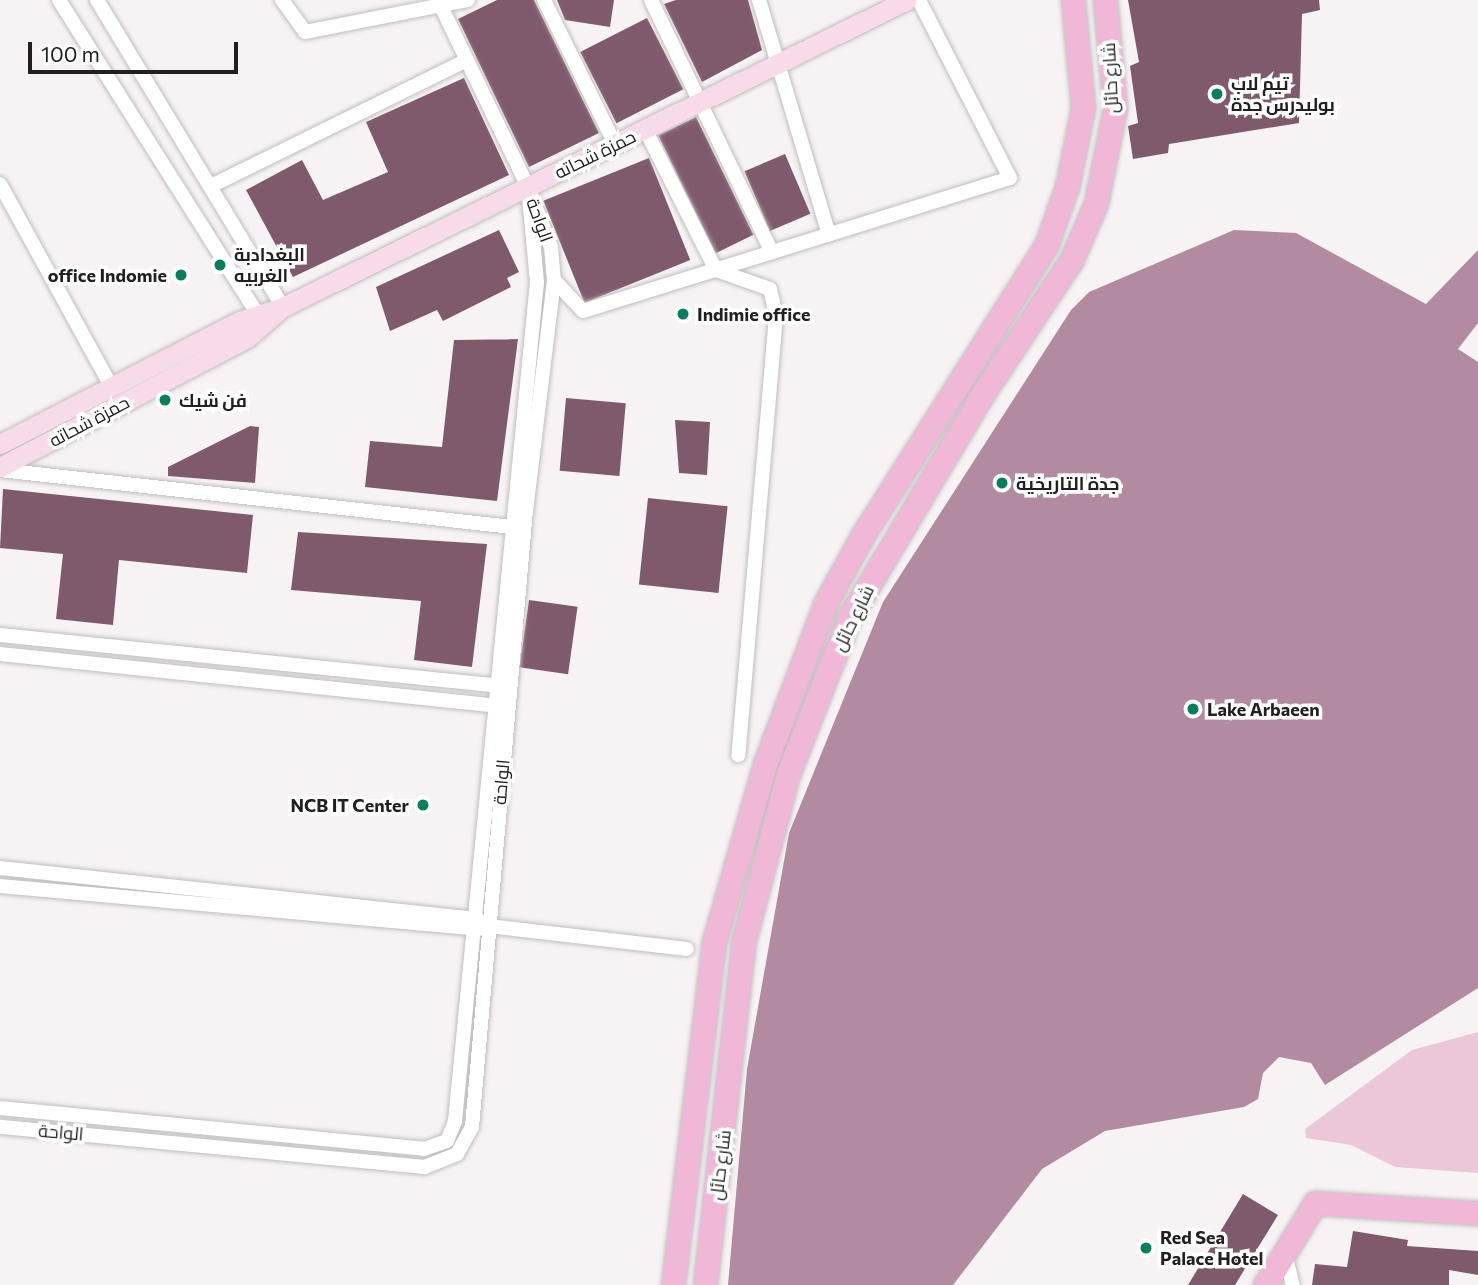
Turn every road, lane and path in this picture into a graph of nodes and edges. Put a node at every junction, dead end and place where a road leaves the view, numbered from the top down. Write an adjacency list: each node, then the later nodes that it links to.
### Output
1 (59, 0): 26 (street)
2 (97, 0): 19 (street)
3 (282, 0): 12 (street)
4 (468, 0): 12 (street)
5 (544, 0): 17 (street)
6 (650, 0): 15 (street)
7 (759, 0): 14 (street)
8 (907, 0): 14 (main road, حمزة شحاته)
9 (919, 0): 21 (street)
10 (1073, 0): 46 (main road, شارع حائل)
11 (1105, 0): 47 (main road, شارع حائل)
12 (440, 4): 13 (street)
13 (467, 60): 19 (street); 20 (street)
14 (775, 65): 15 (main road, حمزة شحاته); 21 (street)
15 (704, 100): 16 (main road, حمزة شحاته); 22 (street)
16 (645, 129): 17 (main road, حمزة شحاته); 23 (street)
17 (614, 144): 20 (main road, حمزة شحاته)
18 (0, 184): 27 (street)
19 (213, 185): 25 (street)
20 (528, 187): 24 (street, الواحة); 25 (main road, حمزة شحاته); 30 (street, الواحة)
21 (829, 235): 22 (street)
22 (772, 253): 23 (street)
23 (716, 270): 24 (street); 36 (street)
24 (554, 280): 34 (street, الواحة)
25 (284, 307): 26 (main road, حمزة شحاته); 29 (main road, حمزة شحاته)
26 (258, 315): 27 (main road, حمزة شحاته)
27 (111, 386): 28 (main road, حمزة شحاته)
28 (0, 444)
29 (0, 468): 30 (street)
30 (512, 527): 33 (street, الواحة)
31 (0, 635): 33 (street)
32 (0, 654): 35 (street)
33 (496, 685): 34 (street); 35 (street, الواحة)
34 (508, 702): 35 (street); 40 (street, الواحة)
35 (493, 708): 39 (street, الواحة)
36 (738, 755)
37 (0, 868): 39 (street)
38 (0, 886): 39 (street)
39 (471, 924): 40 (street); 42 (street, الواحة)
40 (489, 926): 41 (street); 43 (street, الواحة)
41 (687, 949)
42 (0, 1108)
43 (0, 1127)
44 (1478, 1213): 45 (main road)
45 (1285, 1254): 48 (main road); 49 (street)
46 (673, 1285)
47 (705, 1285)
48 (1265, 1285)
49 (1293, 1285)

